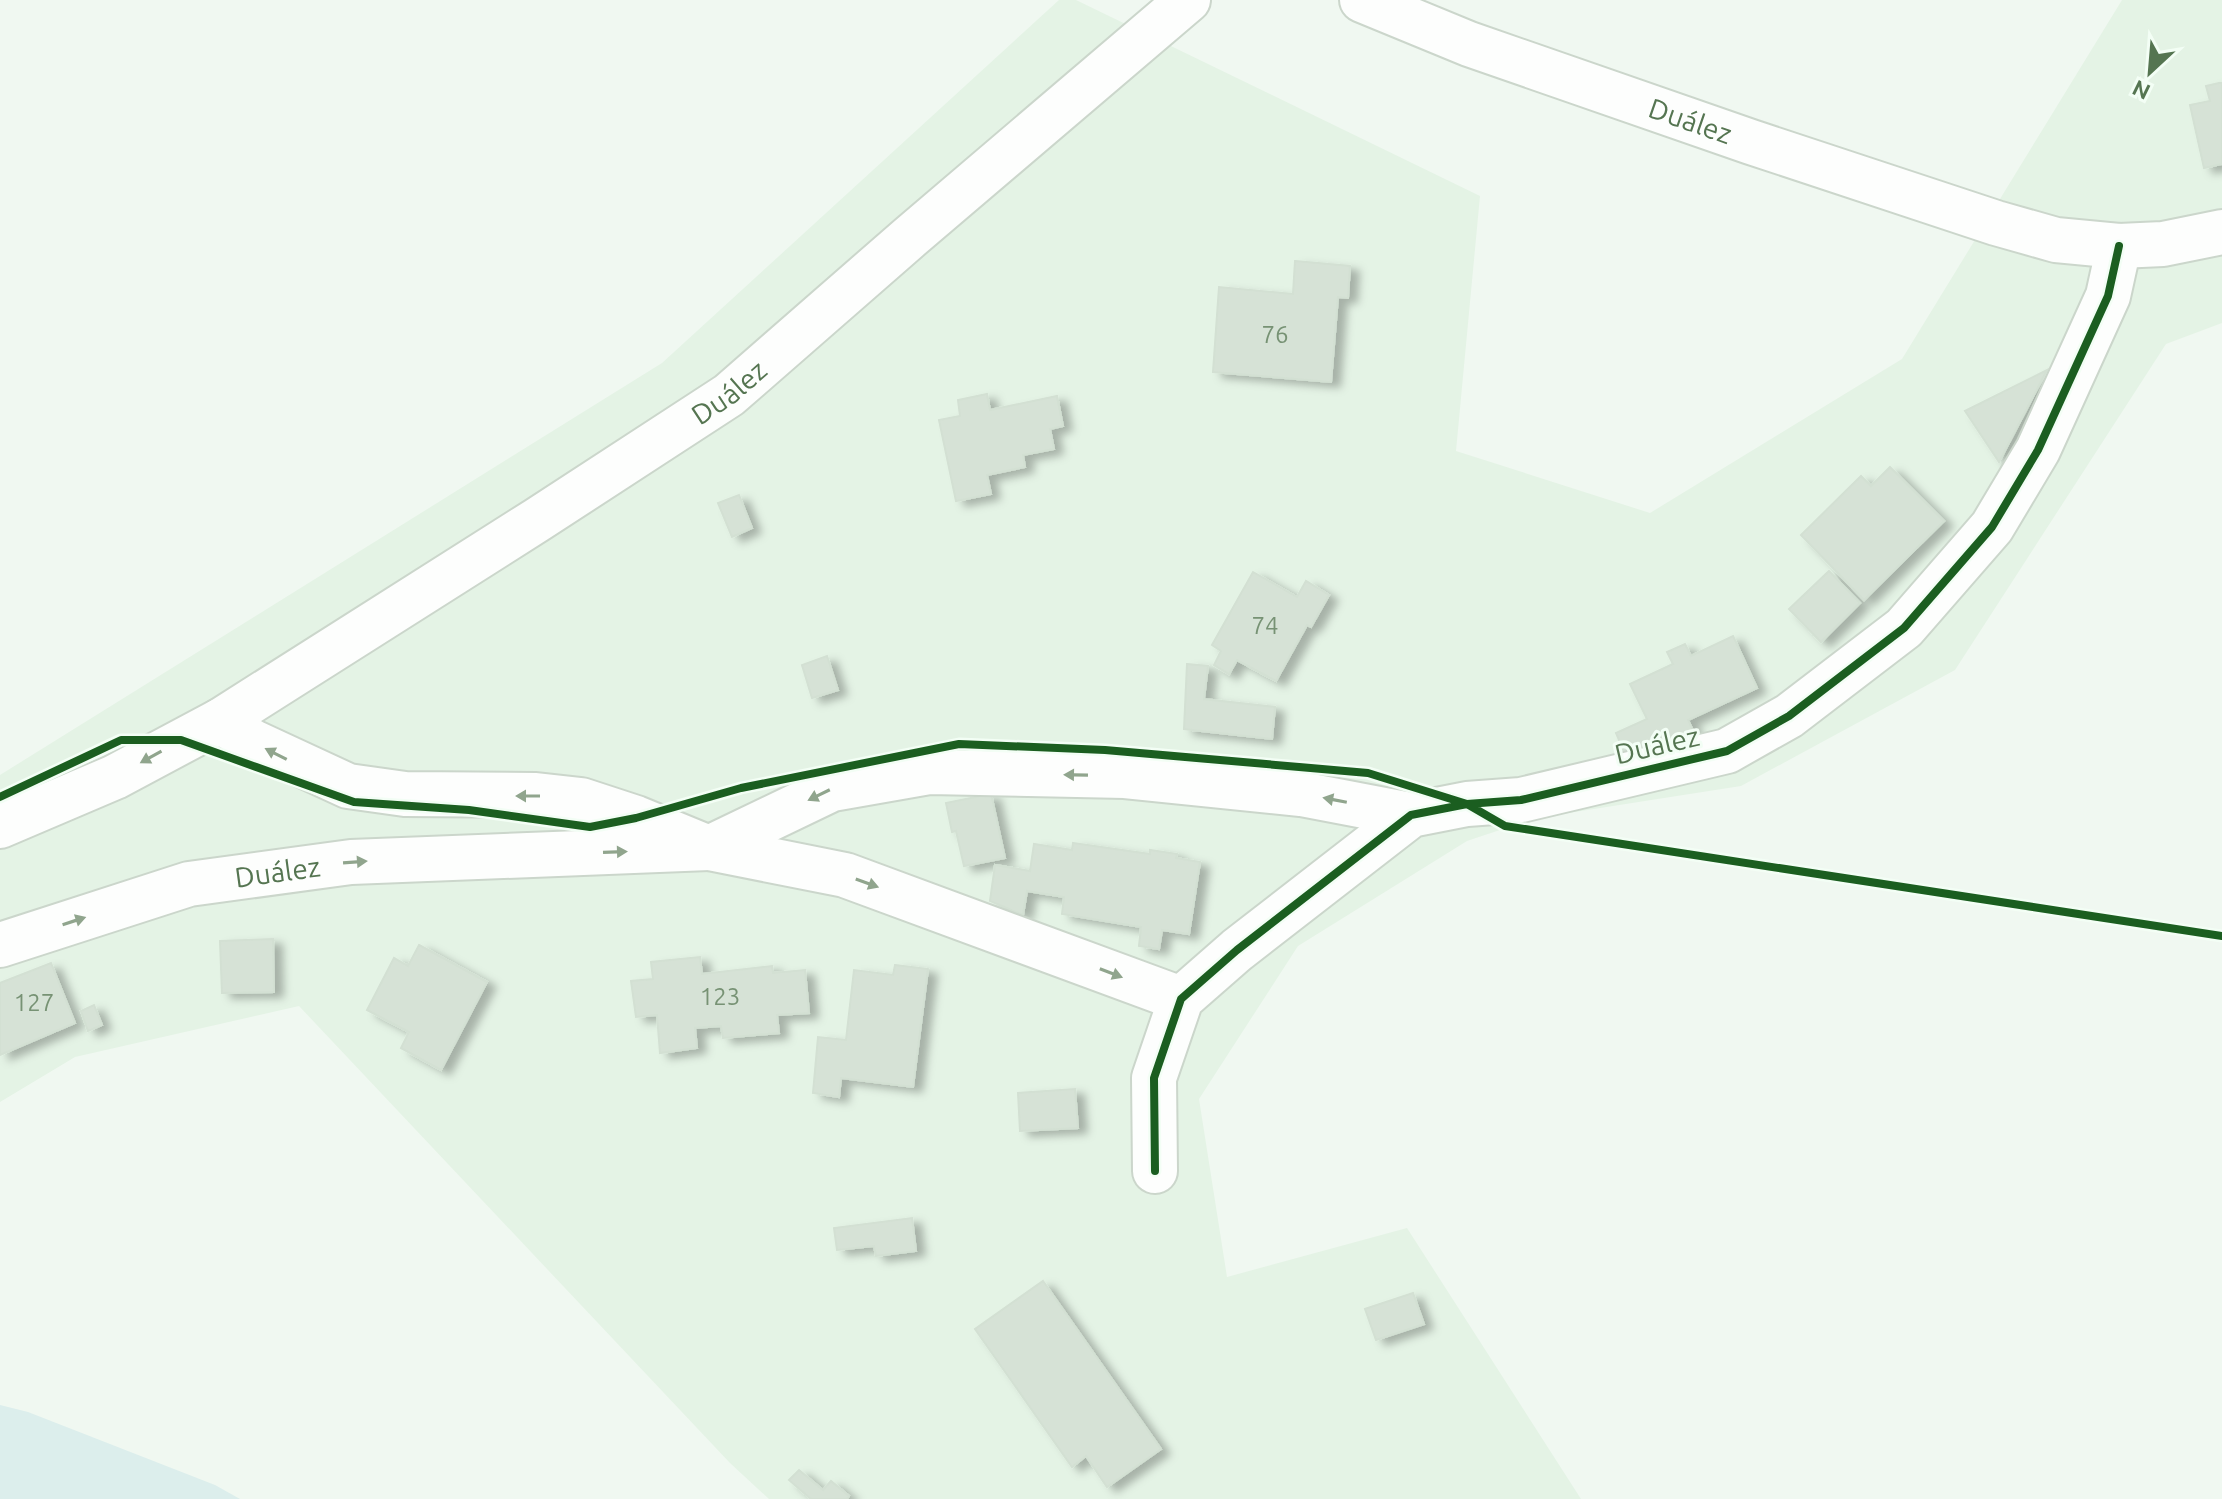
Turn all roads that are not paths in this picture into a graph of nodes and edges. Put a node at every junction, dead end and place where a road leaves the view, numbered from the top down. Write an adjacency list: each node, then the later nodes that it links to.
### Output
1 (1188, 0): 5 (street, Duález)
2 (1362, 0): 4 (street, Duález)
3 (2222, 232): 4 (street, Duález)
4 (2119, 246): 6 (street, Duález)
5 (220, 721): 7 (street, Duález, one-way to 7); 8 (street, Duález, one-way to 5)
6 (1411, 815): 8 (street, Duález, one-way to 8); 10 (street, Duález)
7 (0, 826)
8 (709, 848): 9 (street, Duález, one-way to 8); 10 (street, Duález, one-way to 10)
9 (0, 945)
10 (1181, 999): 11 (street, Duález)
11 (1155, 1171)

